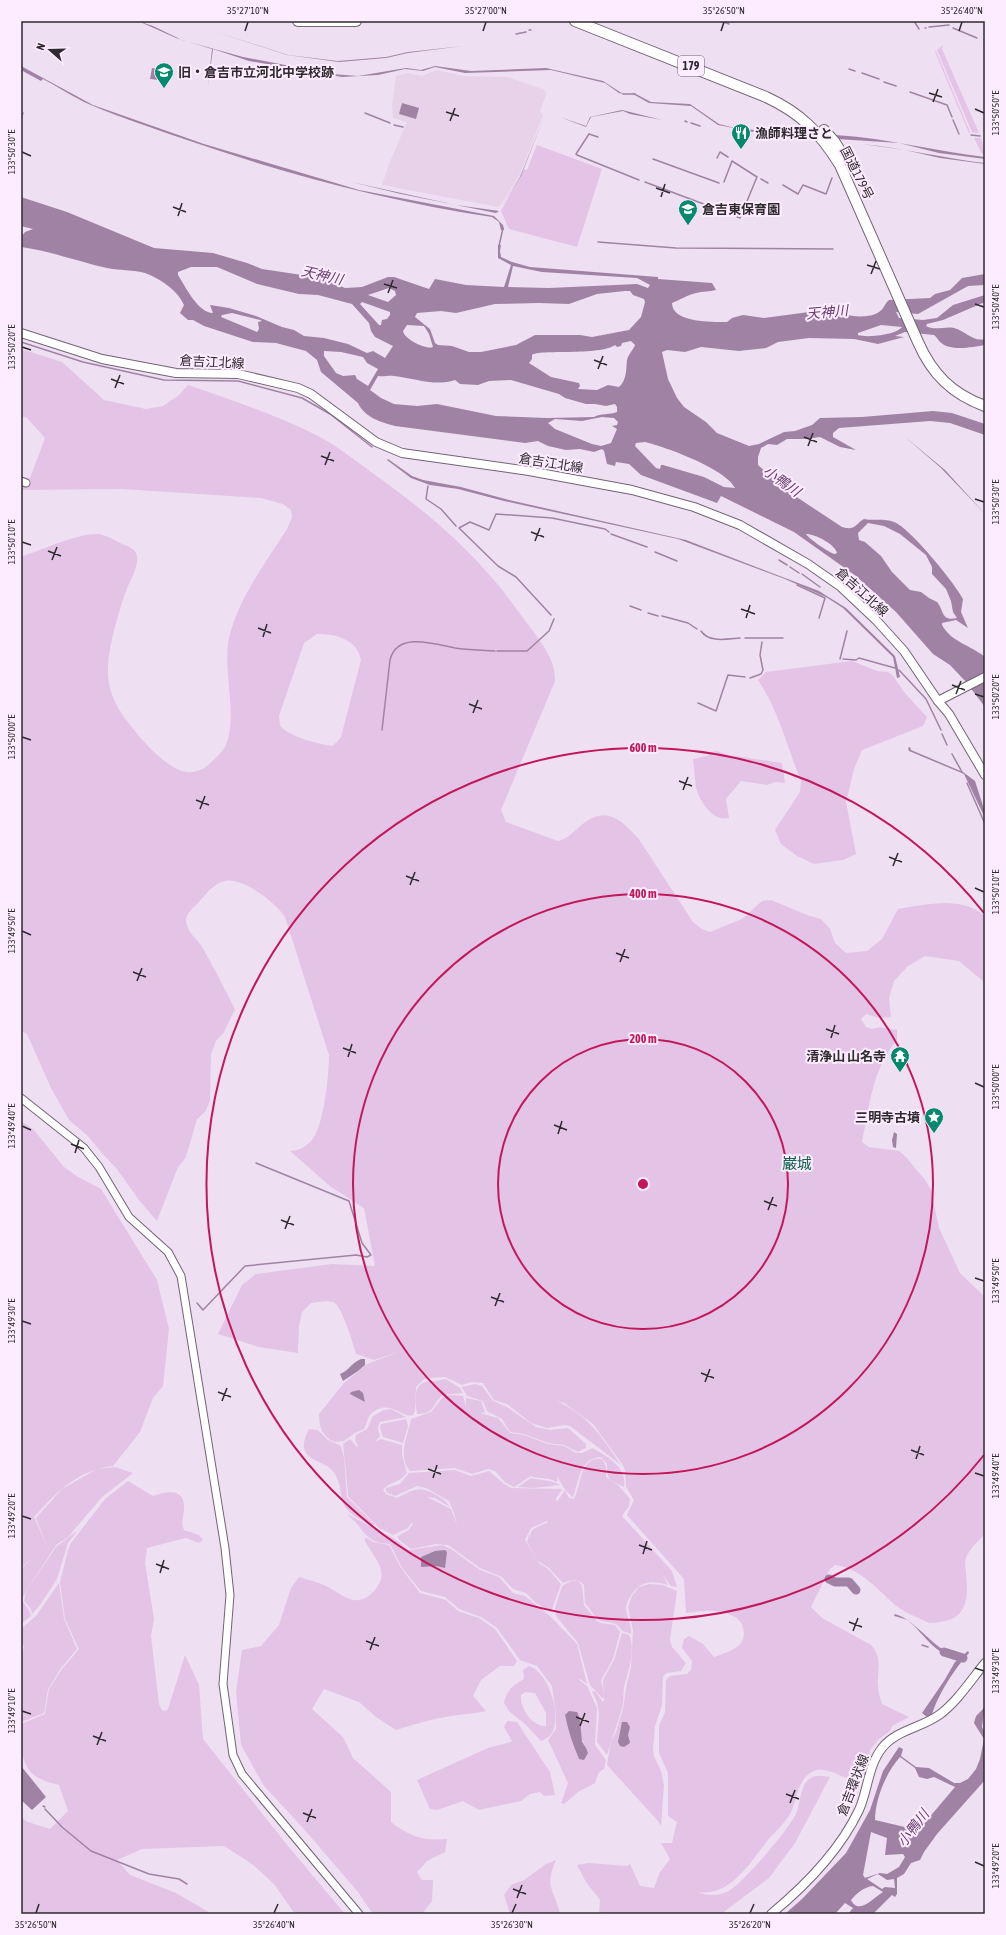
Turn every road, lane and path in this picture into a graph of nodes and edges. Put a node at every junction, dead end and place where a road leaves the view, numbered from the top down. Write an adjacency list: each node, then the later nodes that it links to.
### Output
1 (298, 21): 2 (highway)
2 (356, 21)
3 (575, 21): 5 (highway, 国道179号 / 179)
4 (593, 21): 5 (highway, 国道179号 / 179)
5 (803, 115): 7 (highway, 国道179号 / 179)
6 (21, 333): 11 (main road, 倉吉江北線)
7 (953, 386): 8 (highway, 国道179号 / 179); 9 (highway, 国道179号 / 179)
8 (985, 400)
9 (985, 406)
10 (985, 677): 11 (main road)
11 (941, 700): 12 (main road, 倉吉江北線)
12 (985, 775)
13 (21, 1098): 15 (street)
14 (985, 1663): 16 (main road, 倉吉環状線)
15 (358, 1914)
16 (771, 1914)

